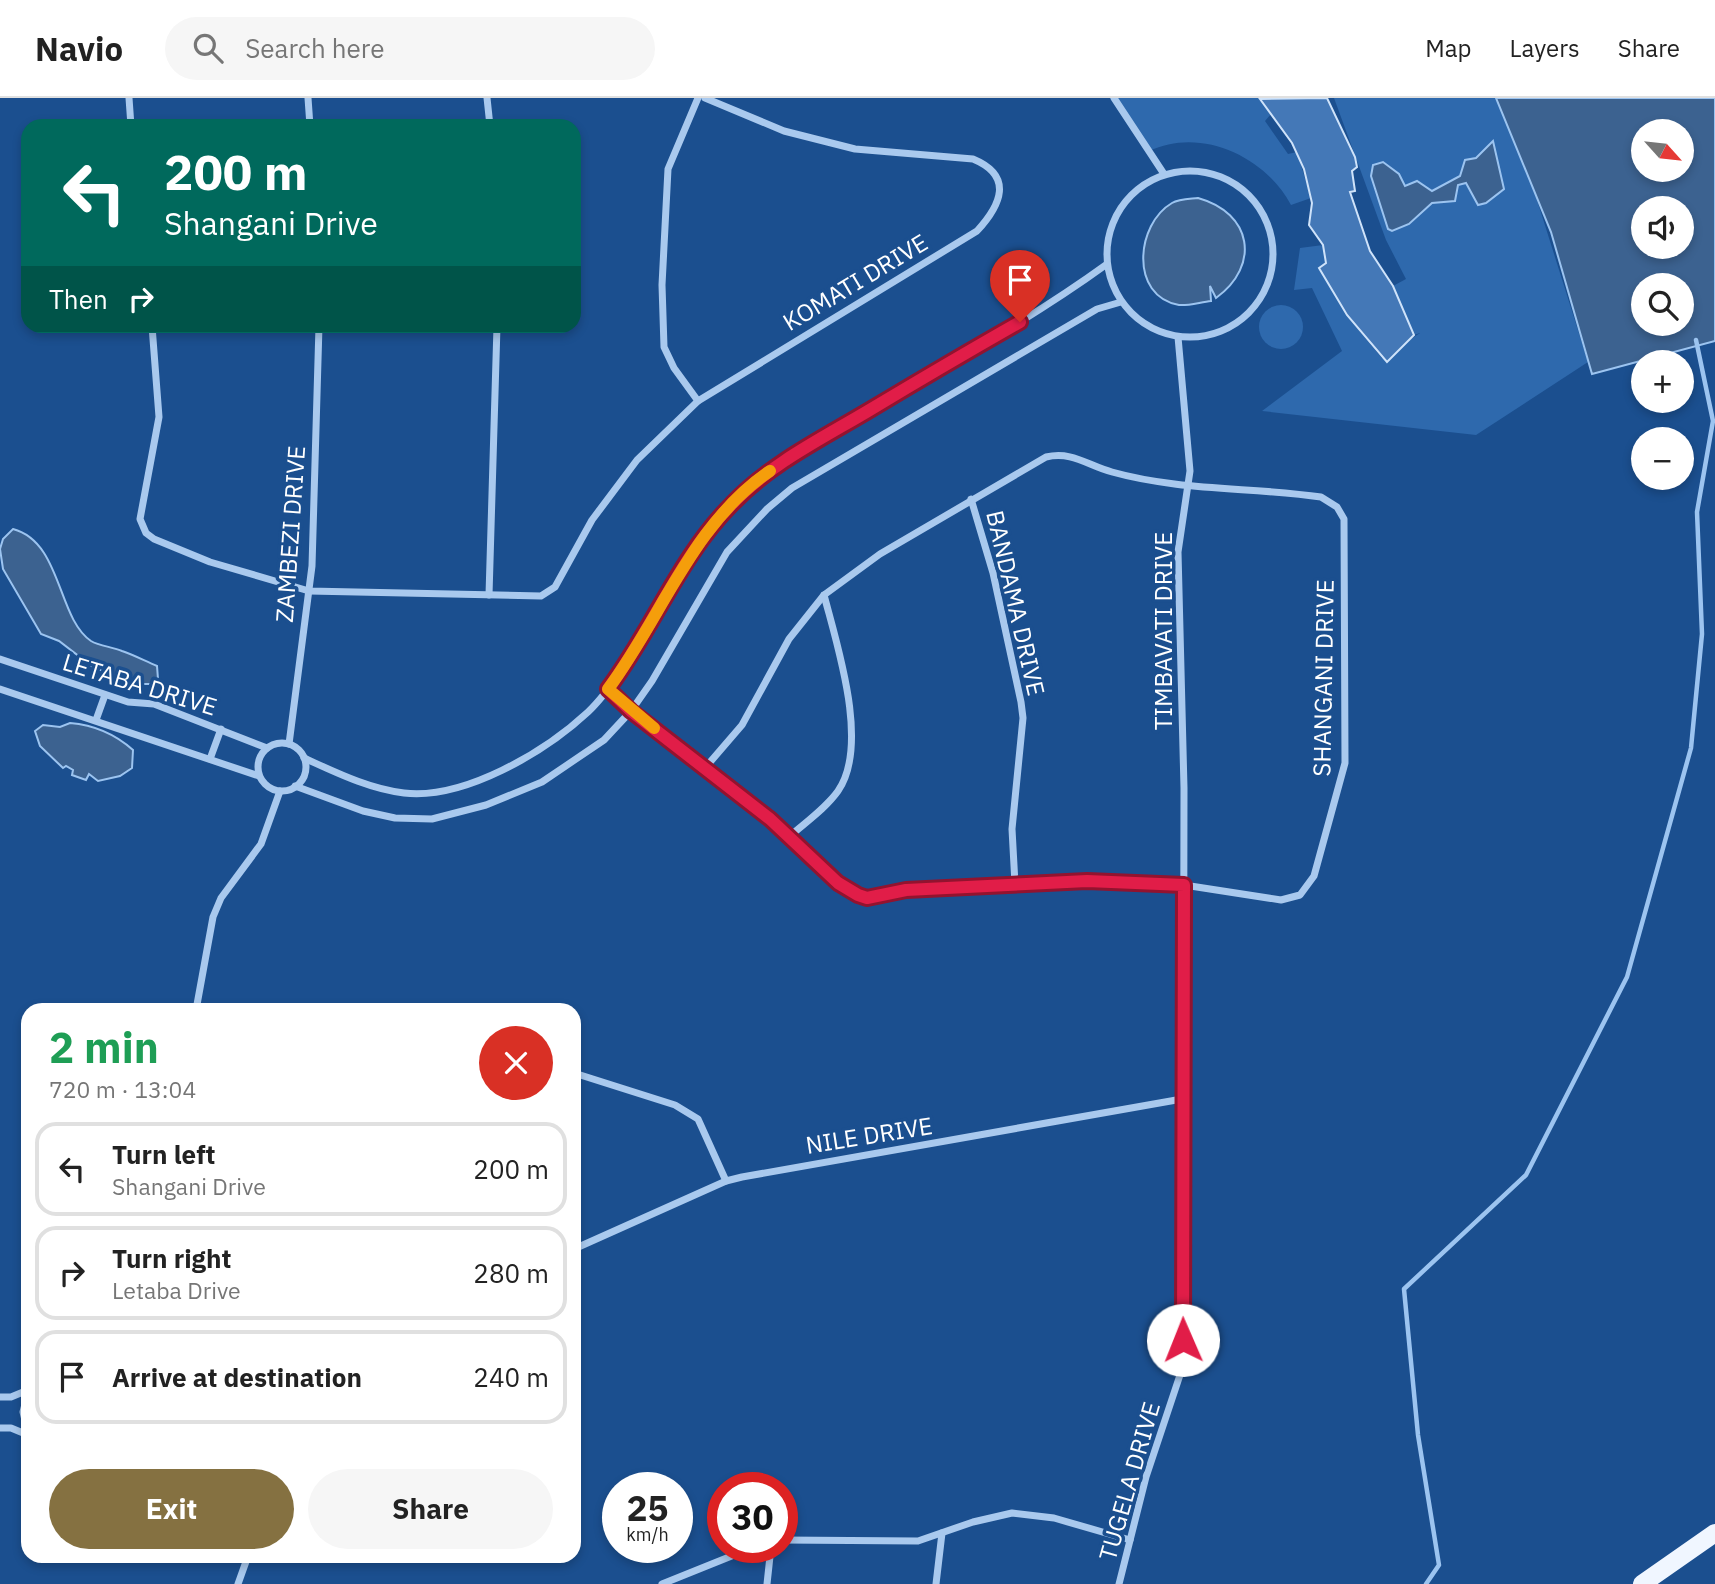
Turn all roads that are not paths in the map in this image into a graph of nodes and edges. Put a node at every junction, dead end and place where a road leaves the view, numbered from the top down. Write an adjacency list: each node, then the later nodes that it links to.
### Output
1 (129, 98): 7 (street)
2 (308, 98): 8 (street)
3 (486, 98): 9 (street)
4 (698, 98): 17 (street)
5 (705, 98): 17 (street, KOMATI DRIVE)
6 (1114, 98): 10 (street)
7 (130, 119)
8 (310, 119)
9 (489, 119)
10 (1164, 174): 11 (street); 16 (street)
11 (1107, 264): 12 (street); 25 (street)
12 (1121, 302): 16 (street); 27 (street)
13 (153, 333): 20 (street, KOMATI DRIVE)
14 (319, 333): 20 (street, ZAMBEZI DRIVE)
15 (497, 333): 21 (street)
16 (1178, 337): 18 (street, TIMBAVATI DRIVE)
17 (698, 401): 21 (street, KOMATI DRIVE)
18 (1190, 485): 19 (street); 40 (street, TIMBAVATI DRIVE); 40 (street, SHANGANI DRIVE)
19 (971, 499): 22 (street); 39 (street, BANDAMA DRIVE)
20 (309, 591): 21 (street, KOMATI DRIVE); 30 (street, ZAMBEZI DRIVE)
21 (489, 595)
22 (824, 596): 34 (street); 38 (street)
23 (0, 659): 26 (street, LETABA DRIVE)
24 (0, 689): 28 (street, LETABA DRIVE)
25 (608, 689): 27 (street, SHANGANI DRIVE); 32 (street)
26 (105, 695): 28 (street); 29 (street, LETABA DRIVE)
27 (631, 711): 34 (street, SHANGANI DRIVE); 36 (street)
28 (96, 720): 33 (street, LETABA DRIVE)
29 (221, 729): 31 (street, LETABA DRIVE); 33 (street)
30 (289, 744): 31 (street); 32 (street)
31 (267, 748): 35 (street)
32 (304, 758): 36 (street)
33 (210, 759): 35 (street, LETABA DRIVE)
34 (705, 768): 38 (street, SHANGANI DRIVE)
35 (259, 776): 37 (street)
36 (295, 786): 37 (street)
37 (280, 791): 41 (street)
38 (790, 836): 39 (street, SHANGANI DRIVE)
39 (1015, 884): 40 (street, SHANGANI DRIVE)
40 (1184, 885): 43 (street, TUGELA DRIVE)
41 (197, 1003)
42 (581, 1075): 44 (street)
43 (1182, 1099): 44 (street, NILE DRIVE); 53 (street, TUGELA DRIVE)
44 (726, 1181): 45 (street, NILE DRIVE)
45 (581, 1246)
46 (21, 1393): 47 (street)
47 (0, 1397)
48 (0, 1428): 49 (street)
49 (21, 1432)
50 (942, 1533): 52 (street); 53 (street); 60 (street)
51 (1715, 1533): 62 (main road)
52 (798, 1540)
53 (1130, 1540): 61 (street, TUGELA DRIVE)
54 (246, 1563): 57 (street)
55 (714, 1563): 58 (street)
56 (769, 1563): 59 (street)
57 (238, 1584)
58 (662, 1584)
59 (767, 1584)
60 (936, 1584)
61 (1119, 1584)
62 (1642, 1584)

